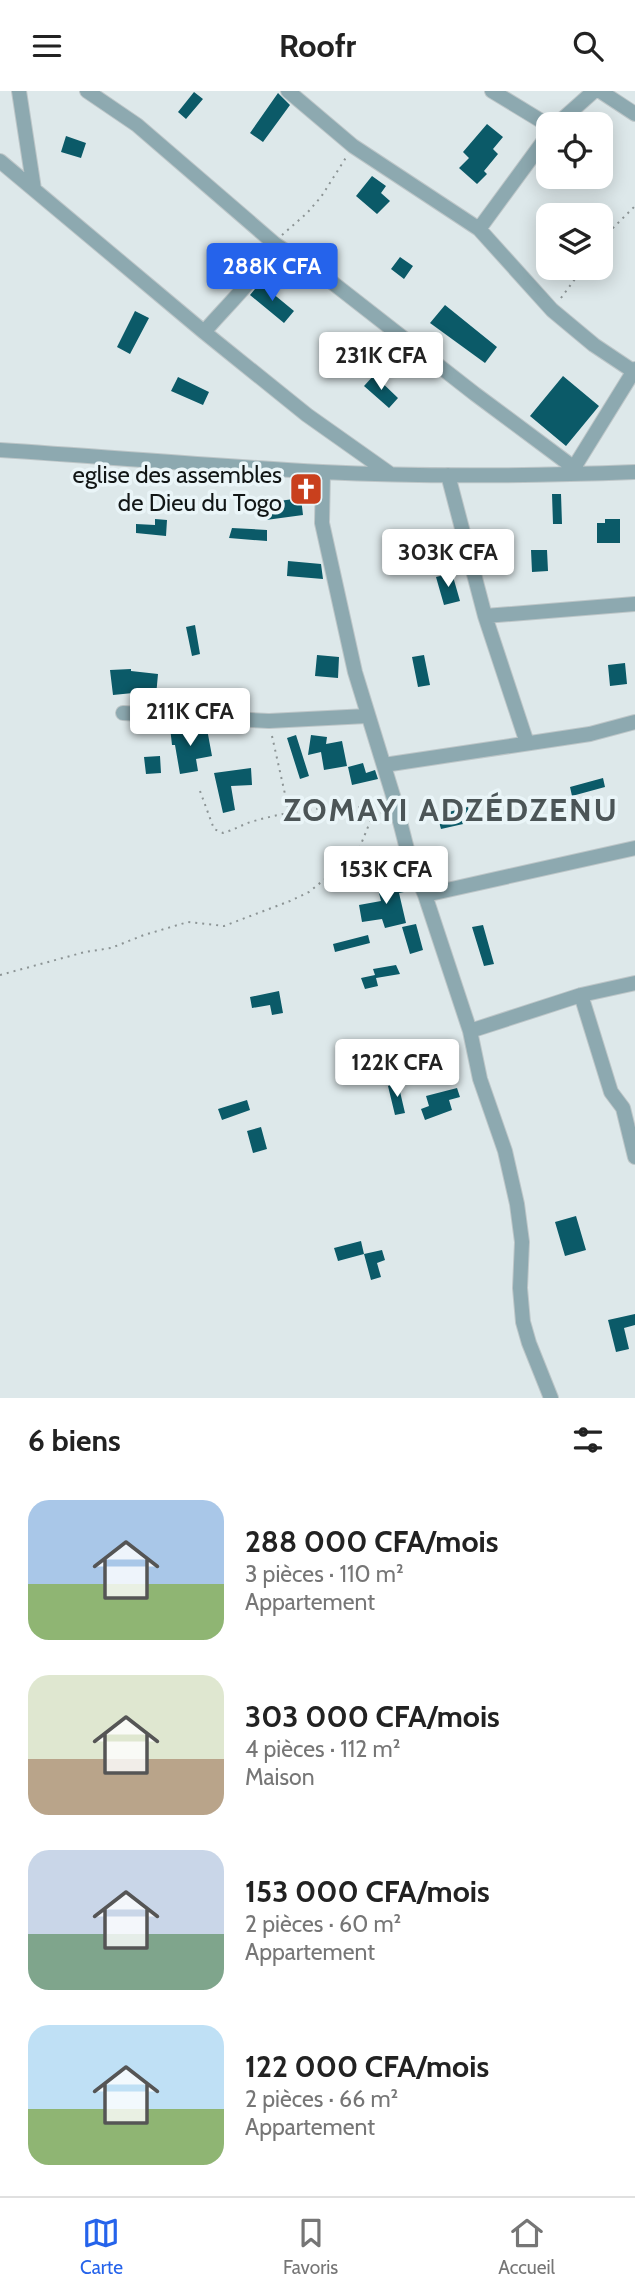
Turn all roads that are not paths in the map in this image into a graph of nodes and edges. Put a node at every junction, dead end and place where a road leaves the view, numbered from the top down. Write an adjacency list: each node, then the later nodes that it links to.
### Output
1 (19, 91): 12 (street)
2 (86, 91): 14 (street)
3 (288, 91): 13 (street)
4 (492, 91): 9 (street)
5 (594, 91): 7 (street)
6 (600, 91): 8 (street)
7 (570, 112)
8 (635, 114)
9 (536, 118)
10 (536, 151): 13 (street)
11 (0, 161): 12 (street)
12 (34, 189): 15 (street)
13 (479, 229): 16 (street)
14 (275, 244): 15 (street); 18 (street)
15 (204, 332): 21 (street)
16 (634, 370): 18 (street)
17 (0, 450): 19 (street)
18 (571, 471): 20 (street); 22 (street)
19 (323, 472): 21 (street); 26 (street)
20 (635, 472)
21 (390, 474): 22 (street)
22 (448, 475): 24 (street)
23 (635, 604): 24 (street)
24 (485, 616): 28 (street)
25 (123, 713): 26 (street)
26 (367, 716): 29 (street)
27 (635, 722): 28 (street)
28 (527, 743): 29 (street)
29 (384, 765): 31 (street)
30 (635, 848): 31 (street)
31 (425, 895): 34 (street)
32 (635, 983): 33 (street)
33 (581, 995): 34 (street); 35 (street)
34 (470, 1031): 36 (street)
35 (635, 1157)
36 (551, 1398)

